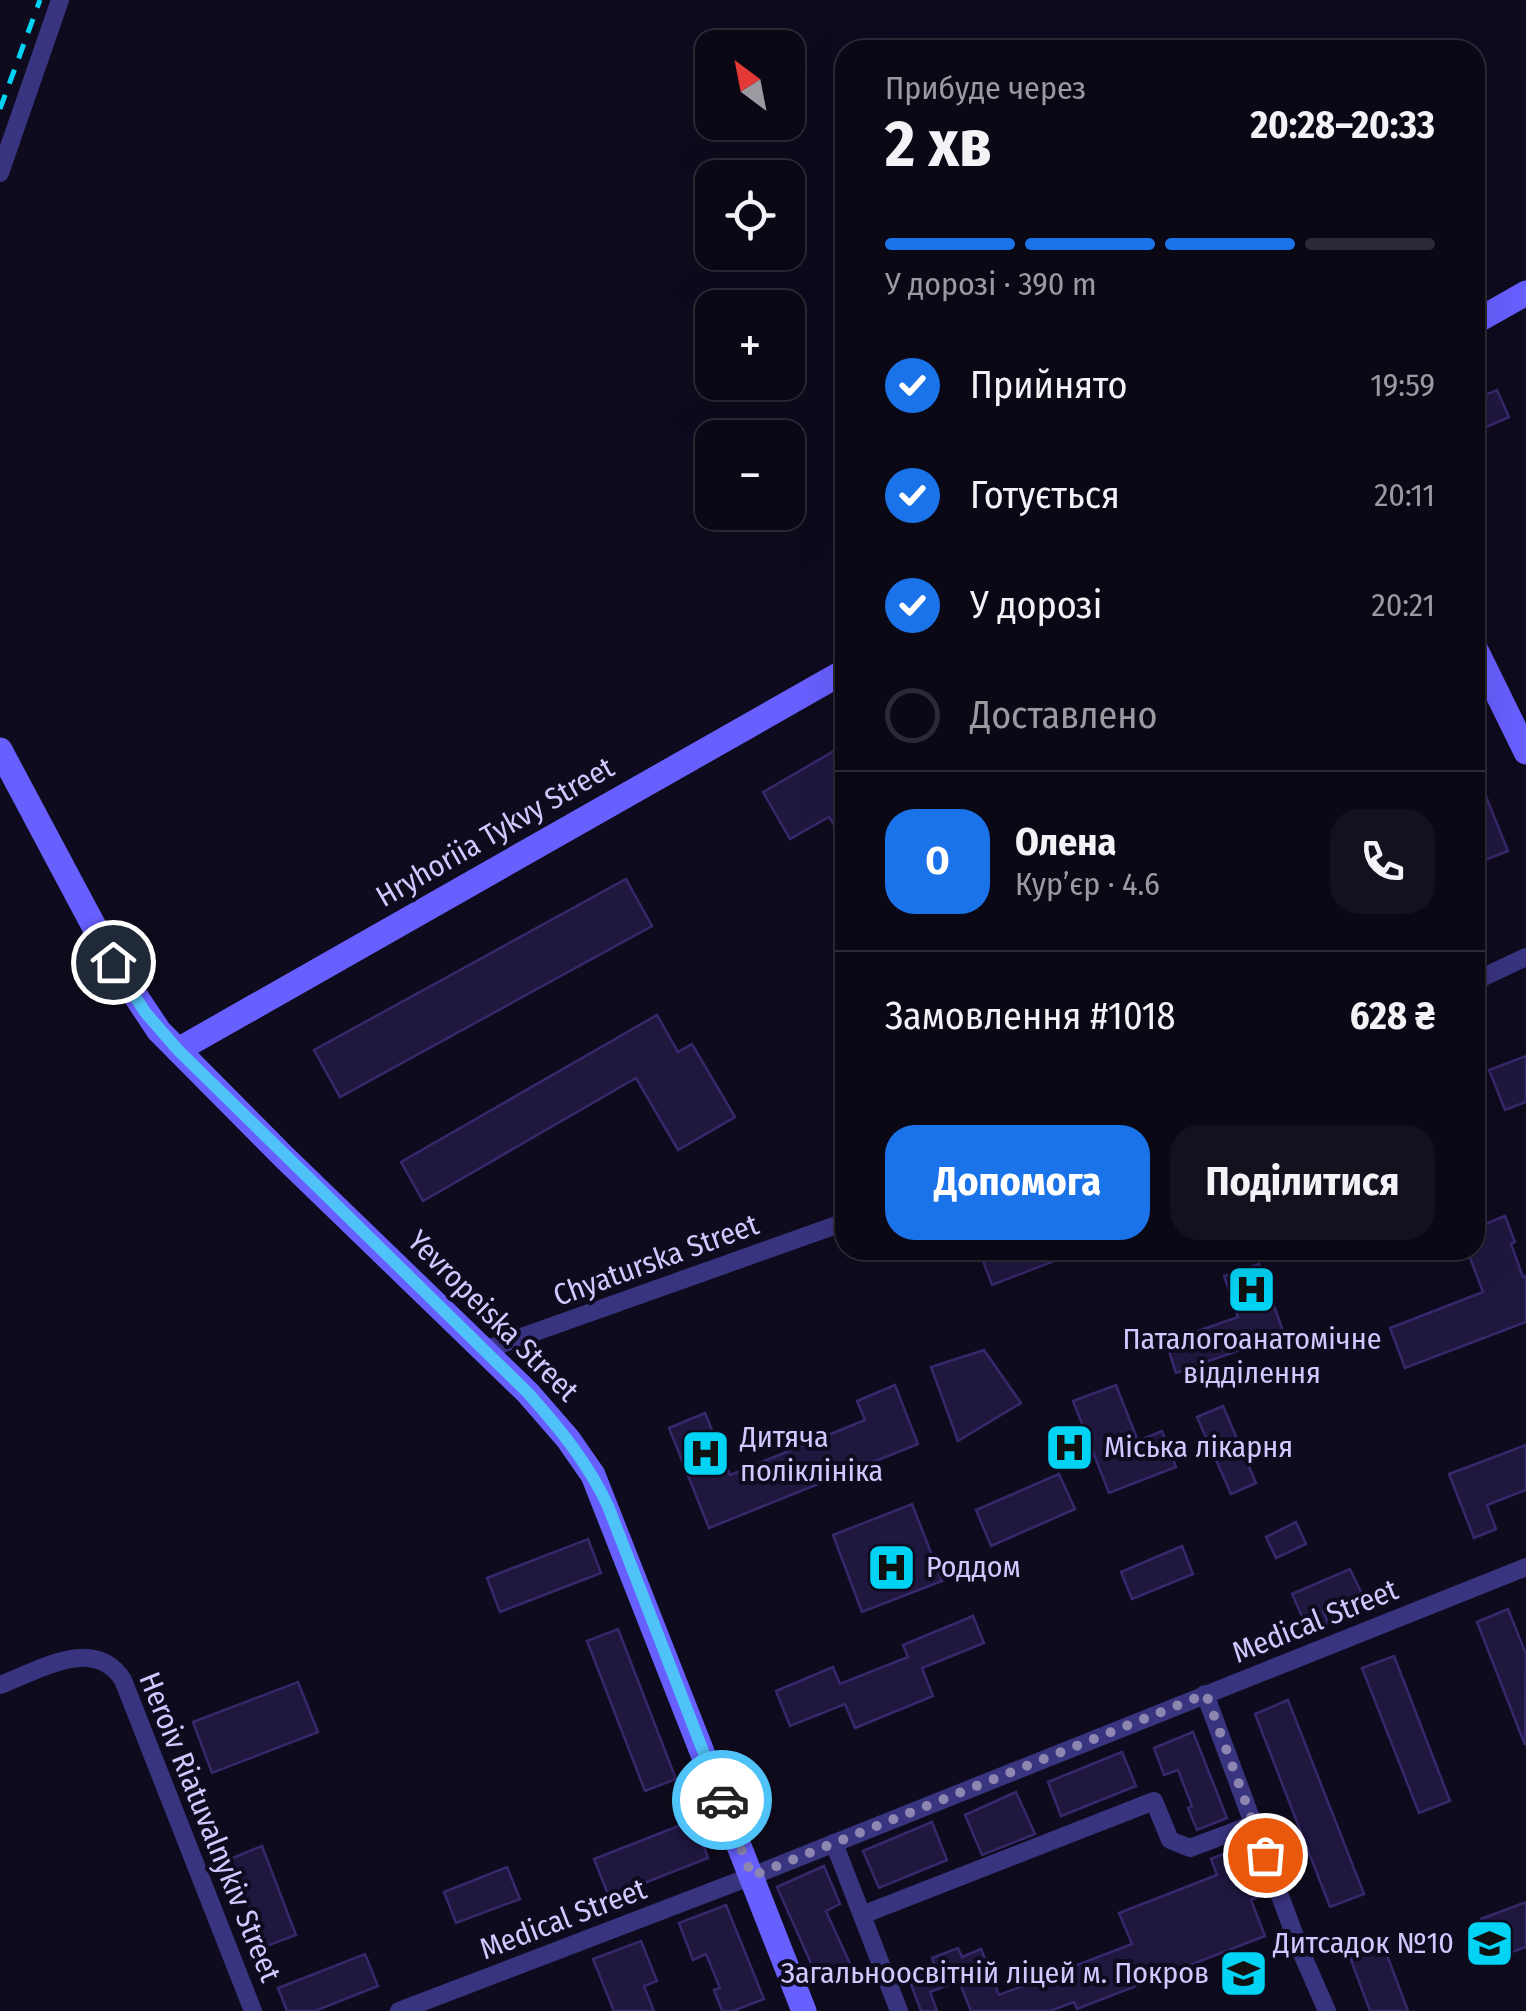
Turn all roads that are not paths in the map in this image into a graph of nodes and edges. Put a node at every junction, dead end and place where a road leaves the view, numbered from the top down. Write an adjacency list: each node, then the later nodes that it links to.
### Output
1 (60, 0): 2 (street)
2 (0, 173)
3 (1526, 292): 4 (street)
4 (1485, 316)
5 (1485, 668): 8 (street)
6 (835, 677): 11 (street, Hryhoriia Tykvy Street)
7 (0, 750): 11 (street, Yevropeiska Street)
8 (1526, 752)
9 (1526, 957): 10 (street)
10 (1485, 976)
11 (178, 1050): 13 (street, Yevropeiska Street)
12 (835, 1226): 13 (street, Chyaturska Street)
13 (485, 1350): 19 (street, Yevropeiska Street)
14 (1526, 1567): 16 (street, Medical Street)
15 (0, 1685): 22 (street, Heroiv Riatuvalnykiv Street)
16 (1206, 1694): 17 (street); 18 (street, Medical Street)
17 (1254, 1824): 20 (street); 25 (street)
18 (834, 1843): 19 (street, Medical Street); 20 (street)
19 (752, 1876): 21 (street, Yevropeiska Street); 23 (street, Medical Street)
20 (862, 1915): 24 (street)
21 (796, 2009)
22 (253, 2011)
23 (399, 2011)
24 (899, 2011)
25 (1326, 2011)

